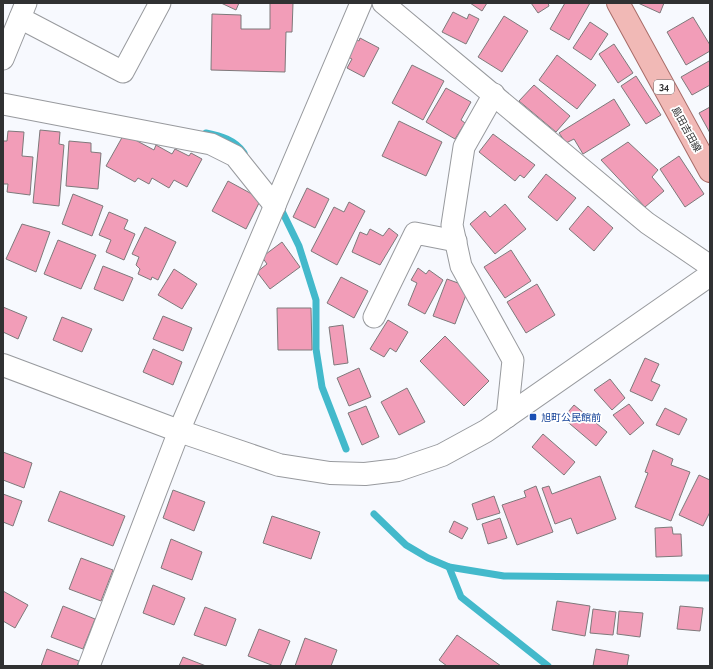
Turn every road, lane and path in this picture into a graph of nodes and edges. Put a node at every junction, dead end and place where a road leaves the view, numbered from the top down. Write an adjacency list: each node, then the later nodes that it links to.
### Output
1 (160, 3): 5 (street)
2 (361, 3): 10 (street)
3 (383, 3): 7 (street)
4 (618, 3): 9 (main road, 島田吉田線 / 34)
5 (23, 10): 6 (street)
6 (3, 59)
7 (494, 94): 11 (street); 12 (street)
8 (3, 104): 10 (street)
9 (710, 171)
10 (275, 206): 17 (street)
11 (456, 241): 14 (street); 16 (street)
12 (710, 266)
13 (710, 275): 16 (street)
14 (374, 317)
15 (3, 365): 17 (street)
16 (507, 417): 17 (street)
17 (179, 431): 18 (street)
18 (89, 666)

